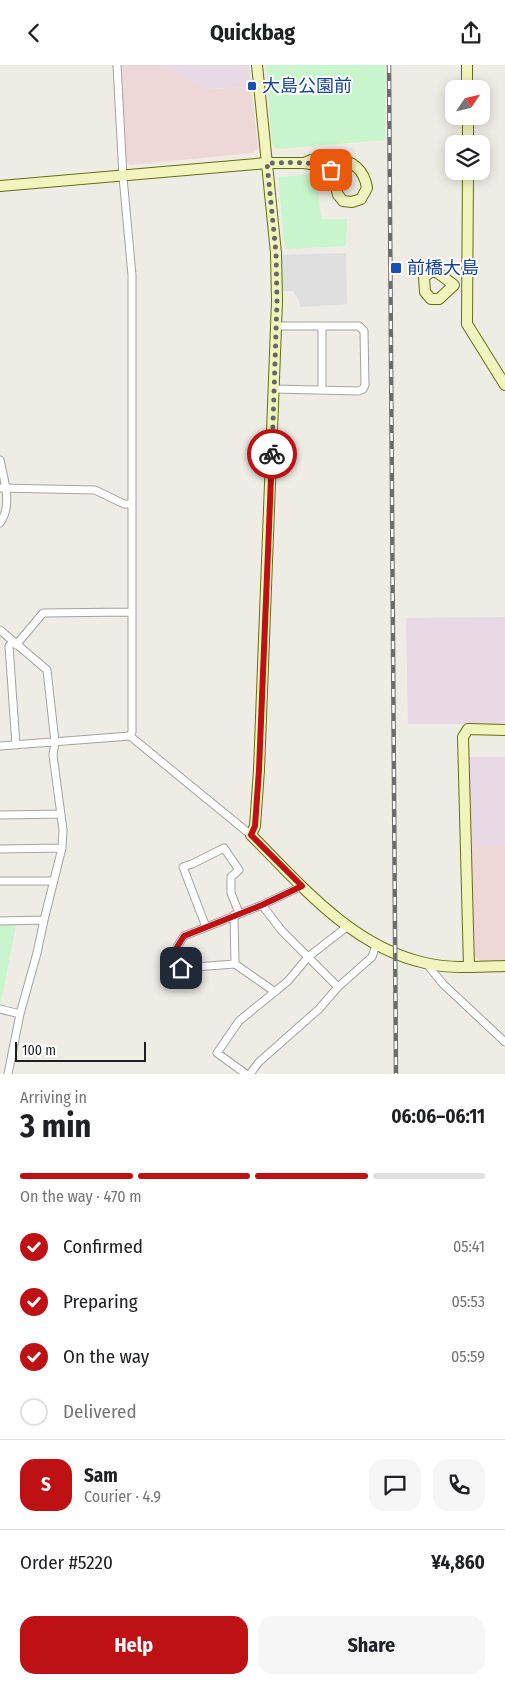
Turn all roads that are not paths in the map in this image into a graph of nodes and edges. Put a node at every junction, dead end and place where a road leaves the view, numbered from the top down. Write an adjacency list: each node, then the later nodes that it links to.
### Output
1 (117, 65): 7 (street)
2 (257, 65): 5 (street)
3 (467, 65): 4 (street)
4 (467, 80)
5 (267, 163): 6 (street); 7 (street); 12 (street)
6 (304, 163): 6 (street)
7 (122, 177): 9 (street); 19 (street)
8 (468, 180): 11 (street)
9 (0, 186)
10 (454, 285): 11 (street)
11 (466, 285): 14 (street)
12 (276, 326): 13 (street); 15 (street)
13 (322, 326): 16 (street); 16 (street)
14 (505, 385)
15 (274, 389): 16 (street); 31 (street)
16 (322, 390)
17 (0, 460): 18 (street)
18 (3, 488): 19 (street); 20 (street)
19 (132, 504): 21 (street)
20 (0, 523)
21 (130, 612): 23 (street); 25 (street)
22 (0, 630): 23 (street)
23 (14, 644): 26 (street); 27 (street)
24 (505, 730): 48 (street)
25 (130, 737): 26 (street); 31 (street)
26 (55, 742): 27 (street); 29 (street)
27 (16, 745): 28 (street)
28 (0, 746)
29 (61, 814): 30 (street); 32 (street)
30 (0, 815)
31 (251, 835): 36 (street)
32 (62, 848): 33 (street); 35 (street)
33 (0, 849)
34 (0, 881): 35 (street)
35 (54, 881): 39 (street)
36 (302, 886): 37 (street); 41 (street)
37 (262, 905): 38 (street); 44 (street)
38 (236, 914): 42 (street); 42 (street); 46 (street)
39 (44, 920): 40 (street); 52 (street)
40 (0, 921)
41 (348, 926): 43 (street); 44 (street)
42 (206, 927): 46 (street)
43 (376, 945): 45 (street); 49 (street)
44 (308, 957): 49 (street); 50 (street)
45 (426, 963): 48 (street); 53 (street)
46 (235, 964): 50 (street)
47 (505, 966): 48 (street)
48 (468, 967)
49 (338, 987): 55 (street)
50 (275, 992): 55 (street)
51 (0, 1009): 52 (street)
52 (20, 1014): 54 (street)
53 (505, 1042)
54 (8, 1074)
55 (248, 1074)

